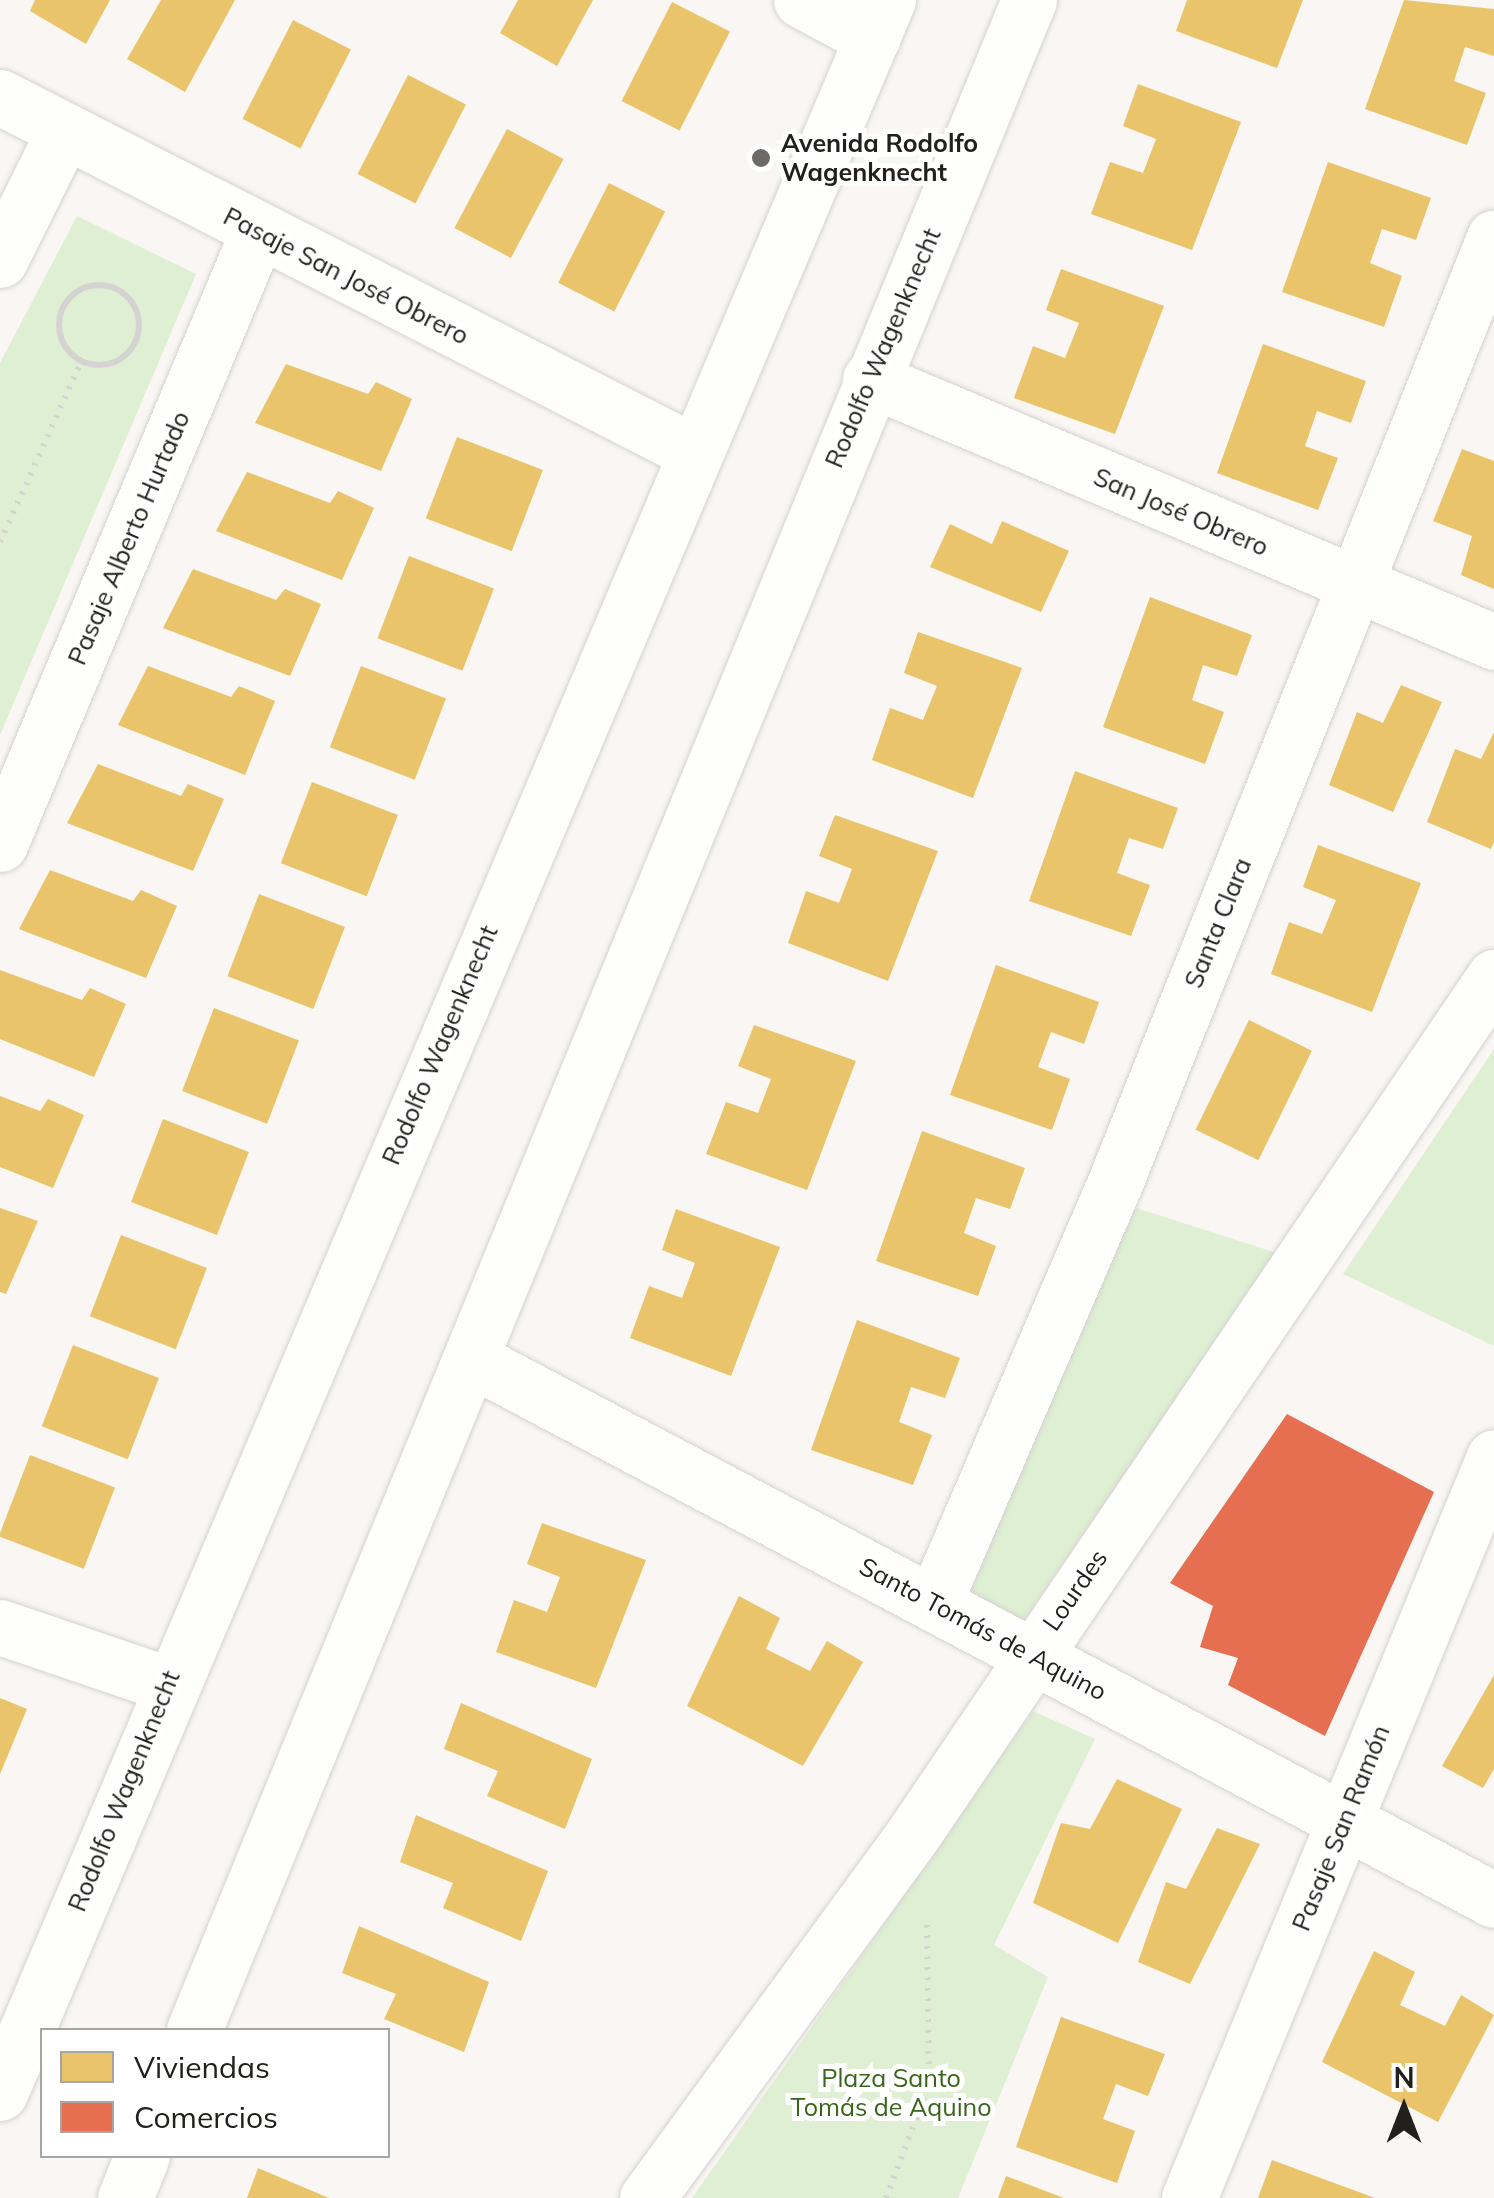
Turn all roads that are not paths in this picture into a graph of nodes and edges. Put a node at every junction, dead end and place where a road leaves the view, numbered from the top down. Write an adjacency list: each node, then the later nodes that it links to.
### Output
1 (801, 0): 3 (street)
2 (1030, 0): 9 (street, Rodolfo Wagenknecht)
3 (880, 19): 10 (street, Rodolfo Wagenknecht)
4 (0, 97): 5 (street, Pasaje San José Obrero)
5 (64, 131): 6 (street, Pasaje San José Obrero); 8 (street)
6 (258, 231): 10 (street, Pasaje San José Obrero); 13 (street, Pasaje Alberto Hurtado)
7 (1494, 238): 11 (street, Santa Clara)
8 (0, 260)
9 (870, 379): 11 (street, San José Obrero); 15 (street, Rodolfo Wagenknecht)
10 (694, 452): 20 (street, Rodolfo Wagenknecht)
11 (1353, 586): 12 (street, San José Obrero); 17 (street, Santa Clara)
12 (1494, 642)
13 (0, 844)
14 (1494, 976): 19 (street, Lourdes)
15 (471, 1359): 17 (street, Santo Tomás de Aquino); 23 (street, Rodolfo Wagenknecht)
16 (1494, 1458): 21 (street, Pasaje San Ramón)
17 (934, 1604): 19 (street, Santo Tomás de Aquino)
18 (0, 1628): 20 (street)
19 (1030, 1654): 21 (street, Santo Tomás de Aquino); 27 (street, Lourdes)
20 (168, 1684): 24 (street, Rodolfo Wagenknecht)
21 (1344, 1821): 22 (street, Santo Tomás de Aquino); 28 (street, Pasaje San Ramón)
22 (1494, 1900)
23 (195, 2028)
24 (0, 2094)
25 (141, 2158): 26 (street)
26 (125, 2198)
27 (647, 2198)
28 (1188, 2198)

